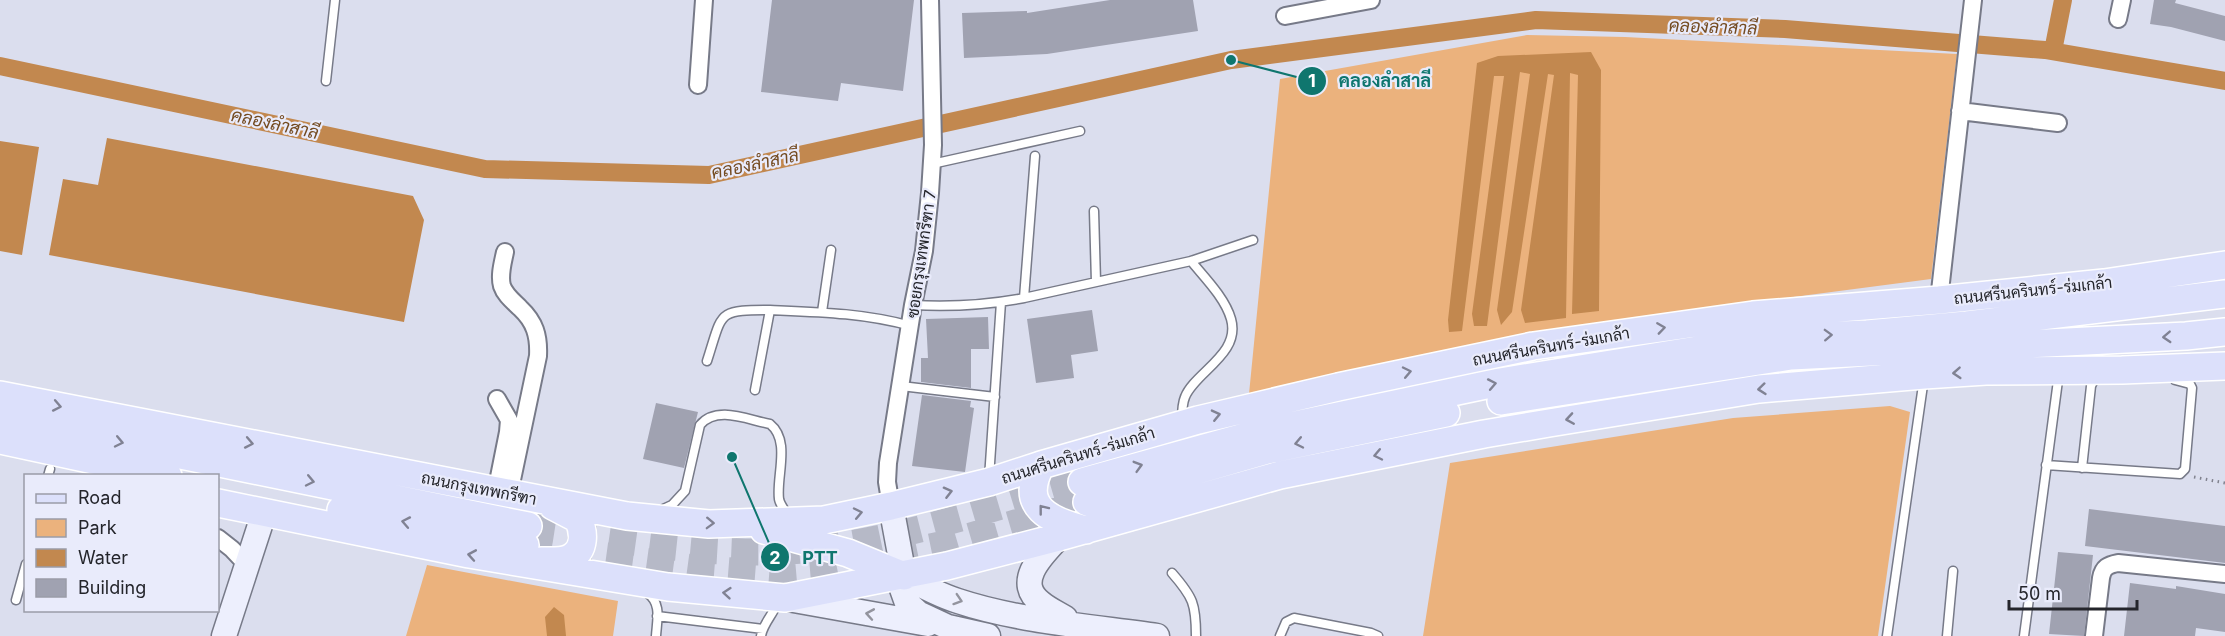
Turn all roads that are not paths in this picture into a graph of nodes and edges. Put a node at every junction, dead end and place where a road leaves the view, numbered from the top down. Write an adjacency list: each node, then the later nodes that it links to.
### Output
1 (335, 0): 9 (lane)
2 (704, 0): 10 (street)
3 (930, 0): 15 (street, ซอยกรุงเทพกรีฑา 7)
4 (1371, 0): 7 (street)
5 (1973, 0): 11 (street)
6 (2122, 0): 8 (street)
7 (1284, 16)
8 (2118, 19)
9 (326, 81)
10 (698, 85)
11 (1960, 111): 12 (street); 25 (street)
12 (2058, 123)
13 (1080, 130): 15 (lane)
14 (1035, 156): 24 (lane)
15 (932, 164): 27 (street, ซอยกรุงเทพกรีฑา 7)
16 (1094, 211): 22 (lane)
17 (1253, 240): 20 (lane)
18 (831, 250): 29 (lane)
19 (504, 252): 58 (street)
20 (1191, 261): 22 (lane); 47 (lane)
21 (2225, 265): 25 (main road, ถนนศรีนครินทร์-ร่มเกล้า)
22 (1096, 282): 24 (lane)
23 (2225, 294): 30 (main road, ถนนศรีนครินทร์-ร่มเกล้า)
24 (1024, 298): 26 (lane)
25 (1946, 299): 30 (main road); 47 (main road, ถนนศรีนครินทร์-ร่มเกล้า, one-way to 25)
26 (1001, 302): 27 (lane); 44 (lane)
27 (913, 305): 31 (street, ซอยกรุงเทพกรีฑา 7)
28 (770, 310): 29 (lane); 34 (lane); 42 (lane)
29 (822, 312): 31 (lane)
30 (2071, 314): 33 (main road, ถนนศรีนครินทร์-ร่มเกล้า, one-way to 30)
31 (911, 326): 41 (street, ซอยกรุงเทพกรีฑา 7)
32 (2225, 332): 33 (main road, ถนนศรีนครินทร์-ร่มเกล้า, one-way to 33)
33 (2074, 342): 37 (main road)
34 (707, 361)
35 (2225, 366): 36 (main road)
36 (2059, 369): 37 (main road); 51 (lane)
37 (1986, 371): 38 (main road, one-way to 38)
38 (1924, 375): 65 (main road, one-way to 65); 89 (lane)
39 (2151, 379): 52 (lane)
40 (2162, 380): 52 (lane)
41 (901, 386): 44 (lane); 60 (street, ซอยกรุงเทพกรีฑา 7)
42 (755, 390)
43 (0, 395): 58 (main road, ถนนกรุงเทพกรีฑา, one-way to 58)
44 (995, 397): 56 (lane)
45 (497, 399): 58 (street)
46 (0, 418): 68 (main road, ถนนกรุงเทพกรีฑา, one-way to 68)
47 (1182, 424): 50 (main road, ถนนศรีนครินทร์-ร่มเกล้า)
48 (0, 440): 55 (main road)
49 (0, 458): 53 (main road)
50 (1041, 465): 56 (main road, ถนนศรีนครินทร์-ร่มเกล้า); 65 (main road, one-way to 50)
51 (2046, 465): 52 (lane); 91 (lane)
52 (2082, 468)
53 (49, 472): 54 (main road)
54 (66, 474)
55 (159, 474)
56 (989, 482): 60 (main road, ถนนศรีนครินทร์-ร่มเกล้า, one-way to 56)
57 (219, 486): 68 (main road, ถนนกรุงเทพกรีฑา, one-way to 57)
58 (514, 495): 62 (main road, ถนนกรุงเทพกรีฑา); 68 (main road)
59 (219, 503): 61 (main road, ถนนกรุงเทพกรีฑา)
60 (891, 506): 63 (main road, ถนนกรุงเทพกรีฑา, one-way to 60); 74 (main road)
61 (264, 513): 68 (main road, ถนนกรุงเทพกรีฑา, one-way to 61); 69 (main road)
62 (627, 516): 63 (lane); 64 (main road, ถนนกรุงเทพกรีฑา, one-way to 64)
63 (792, 522): 64 (main road, ถนนกรุงเทพกรีฑา)
64 (740, 523): 74 (main road)
65 (1086, 530): 66 (main road)
66 (1059, 537): 74 (main road); 79 (main road)
67 (219, 539): 69 (street)
68 (524, 544): 75 (main road, ถนนกรุงเทพกรีฑา)
69 (248, 566): 82 (main road)
70 (24, 571): 77 (lane)
71 (1953, 571): 90 (lane)
72 (1172, 573): 86 (lane)
73 (2225, 574): 92 (street)
74 (904, 576): 76 (main road, ถนนกรุงเทพกรีฑา); 79 (main road, one-way to 79); 80 (main road)
75 (625, 580): 76 (main road, ถนนกรุงเทพกรีฑา, one-way to 75); 78 (lane)
76 (782, 598): 80 (main road, one-way to 76); 81 (lane)
77 (16, 600)
78 (657, 616): 81 (lane); 83 (lane)
79 (1076, 625): 85 (main road)
80 (948, 627): 84 (main road)
81 (762, 632)
82 (225, 636)
83 (656, 636)
84 (988, 636)
85 (1157, 636)
86 (1196, 636)
87 (1280, 636): 88 (lane)
88 (1378, 636)
89 (1887, 636)
90 (1947, 636)
91 (2024, 636)
92 (2094, 636)

